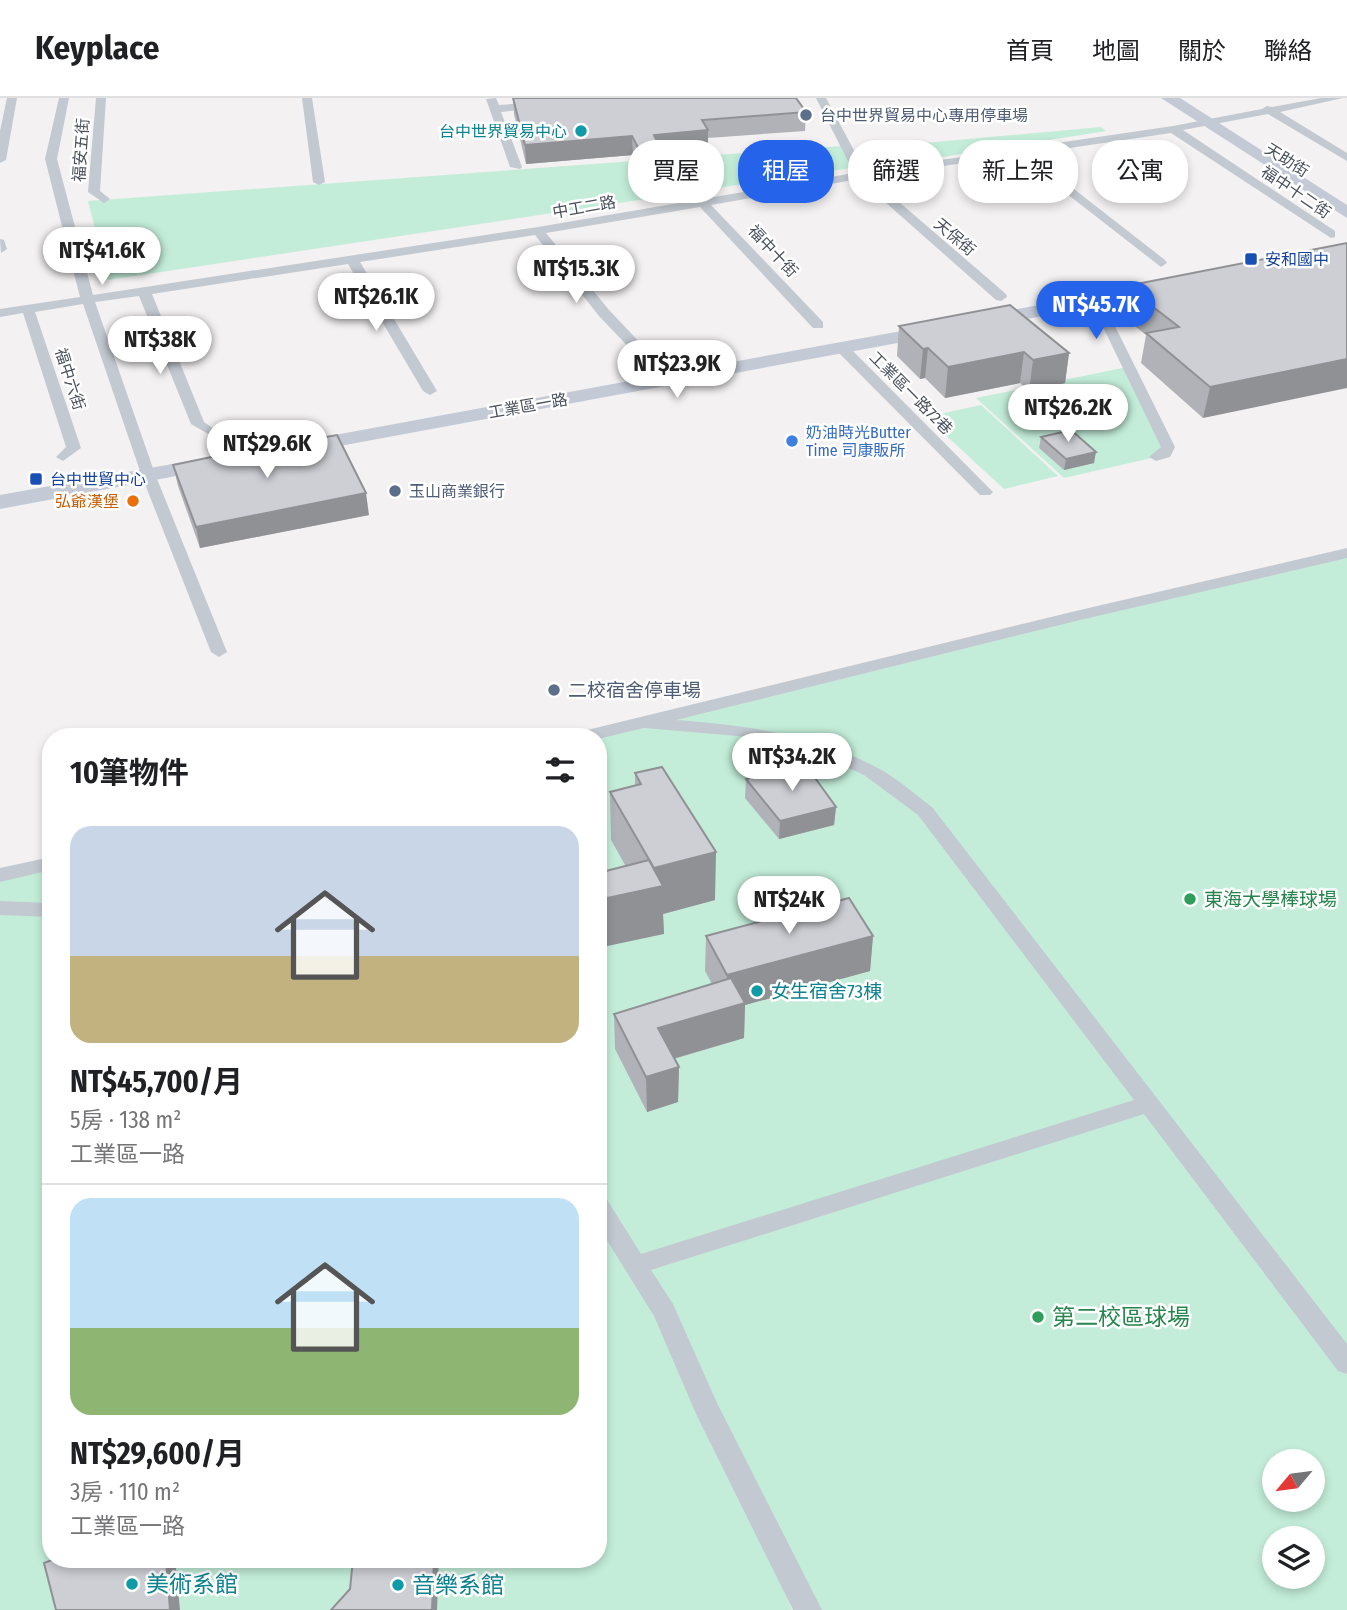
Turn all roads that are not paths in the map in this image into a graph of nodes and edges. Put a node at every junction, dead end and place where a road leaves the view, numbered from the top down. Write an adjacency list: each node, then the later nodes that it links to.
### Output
1 (12, 98): 18 (street)
2 (64, 98): 39 (street)
3 (101, 98): 25 (street, 福安五街)
4 (307, 98): 21 (street)
5 (821, 98): 16 (street, 天保街)
6 (1169, 98): 13 (street, 天助街)
7 (1193, 98): 12 (street, 天助街)
8 (1338, 98): 11 (street, 中工二路)
9 (492, 103): 10 (street); 19 (street)
10 (550, 104)
11 (1267, 109): 12 (street, 中工二路); 17 (street)
12 (1225, 118): 13 (street, 中工二路); 24 (street, 天助街)
13 (1205, 122): 14 (street, 中工二路); 29 (street, 天助街)
14 (1173, 129): 15 (street, 中工二路); 31 (street, 福中十二街)
15 (1078, 144)
16 (848, 150)
17 (1347, 158)
18 (0, 160)
19 (516, 167)
20 (848, 177): 22 (street, 中工二路)
21 (320, 182)
22 (724, 198)
23 (1078, 198): 35 (street)
24 (1347, 198)
25 (104, 199)
26 (696, 203): 30 (street, 中工二路)
27 (703, 203): 43 (street, 福中十街)
28 (893, 203): 38 (street, 天保街)
29 (1347, 213)
30 (538, 231): 34 (street, 中工二路); 45 (street)
31 (1331, 234)
32 (0, 243): 33 (street)
33 (1, 249)
34 (351, 258): 37 (street, 中工二路); 46 (street)
35 (1161, 263)
36 (1175, 287): 40 (street, 工業區一路)
37 (144, 291): 39 (street, 中工二路); 47 (street)
38 (1001, 297)
39 (87, 298): 41 (street, 中工二路); 52 (street)
40 (1096, 300): 44 (street, 工業區一路); 50 (street)
41 (28, 309): 42 (street, 中工二路); 49 (street, 福中六街)
42 (0, 313)
43 (818, 325)
44 (842, 348): 48 (street, 工業區一路); 53 (street, 工業區一路72巷)
45 (643, 354)
46 (430, 391)
47 (211, 431)
48 (284, 450)
49 (63, 457)
50 (1156, 457)
51 (229, 460): 52 (street)
52 (148, 474): 54 (street); 56 (street)
53 (985, 492)
54 (0, 502)
55 (1347, 553): 57 (street)
56 (219, 652)
57 (647, 723): 58 (street); 63 (street)
58 (607, 732)
59 (42, 865): 60 (street)
60 (0, 875)
61 (0, 908): 62 (street)
62 (42, 910)
63 (1149, 1104): 65 (street); 66 (street)
64 (607, 1219): 65 (street)
65 (636, 1265): 67 (street)
66 (1347, 1363)
67 (808, 1610)

